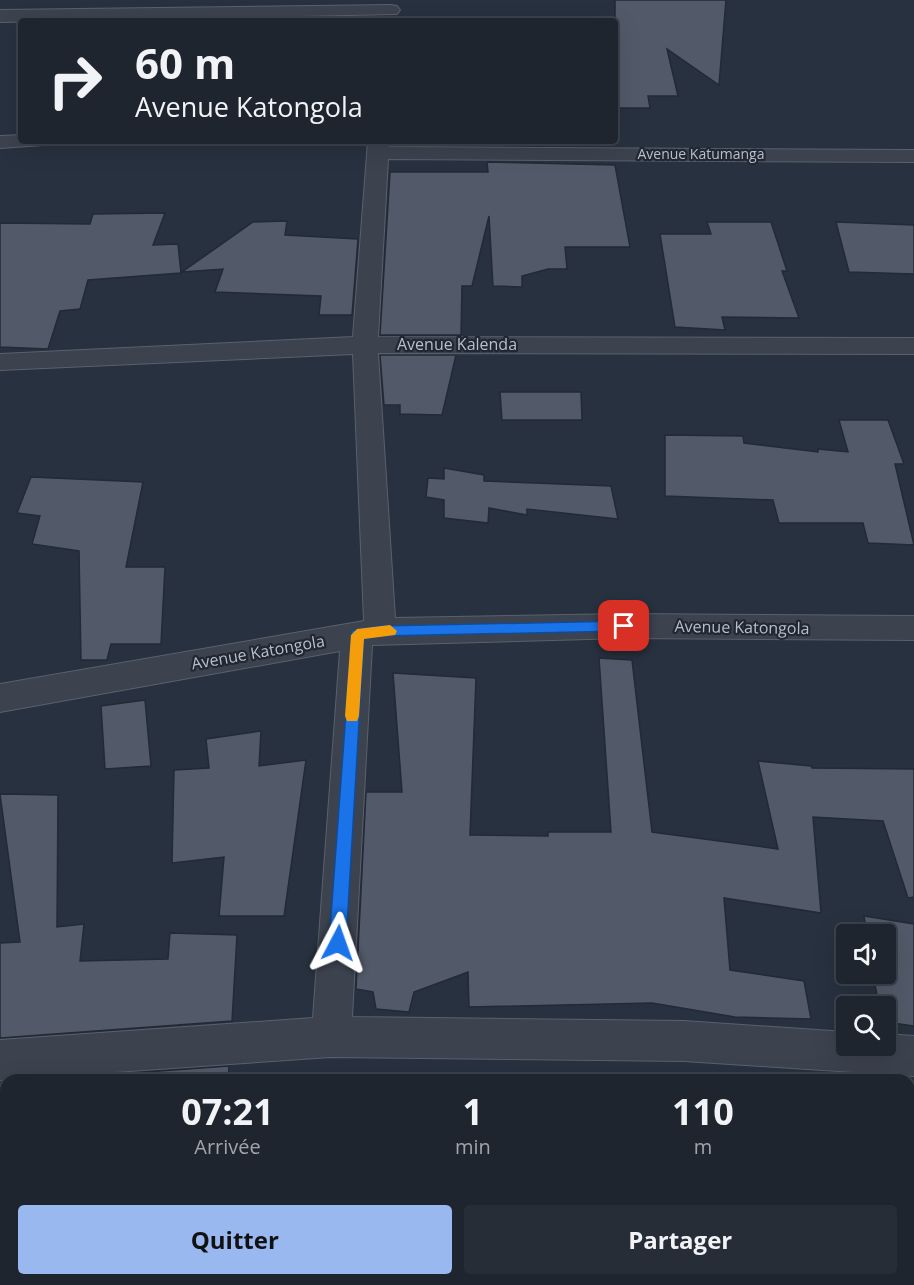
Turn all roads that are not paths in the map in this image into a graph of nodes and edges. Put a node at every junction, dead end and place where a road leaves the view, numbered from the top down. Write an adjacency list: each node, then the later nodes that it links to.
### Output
1 (391, 10): 2 (street)
2 (0, 16)
3 (0, 142): 4 (street)
4 (18, 142)
5 (379, 147): 6 (street, Avenue Katumanga); 7 (street)
6 (914, 156)
7 (364, 345): 8 (street, Avenue Kalenda); 9 (street, Avenue Kalenda); 11 (street)
8 (914, 346)
9 (0, 362)
10 (914, 628): 11 (street, Avenue Katongola)
11 (369, 633): 12 (street, Avenue Katongola); 13 (street)
12 (0, 698)
13 (331, 1037): 14 (street); 15 (street)
14 (914, 1056)
15 (0, 1060)

